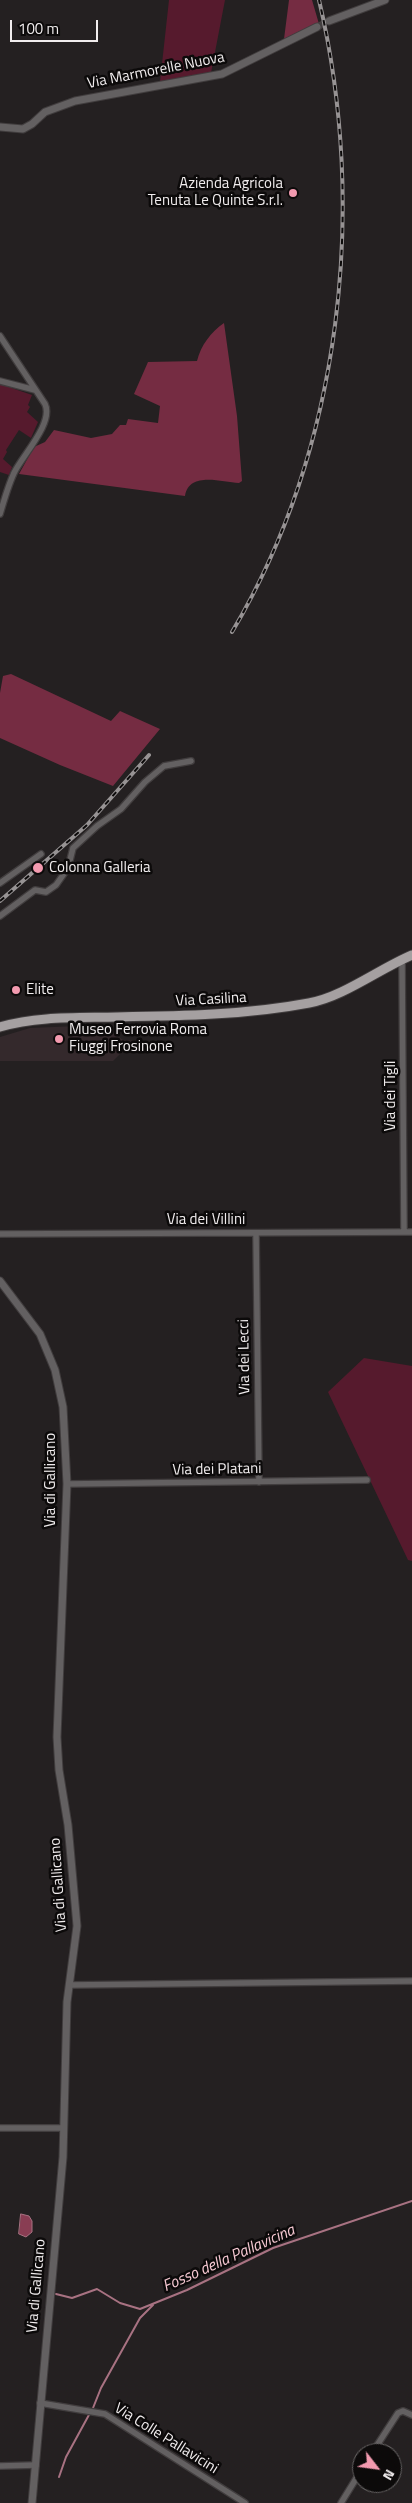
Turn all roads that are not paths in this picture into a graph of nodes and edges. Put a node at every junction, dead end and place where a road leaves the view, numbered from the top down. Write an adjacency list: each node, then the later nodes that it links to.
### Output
1 (385, 0): 2 (street)
2 (330, 21)
3 (317, 27): 4 (street, Via Marmorelle Nuova)
4 (0, 127)
5 (0, 336): 7 (street)
6 (0, 380): 7 (street)
7 (35, 390): 8 (street)
8 (0, 514)
9 (191, 761): 12 (street)
10 (41, 854): 11 (street)
11 (0, 882)
12 (0, 916)
13 (412, 955): 14 (main road, Via Casilina)
14 (402, 960): 16 (main road, Via Casilina); 19 (street, Via dei Tigli)
15 (0, 1023): 16 (street)
16 (12, 1024): 17 (main road, Via Casilina)
17 (0, 1027)
18 (256, 1232): 19 (street, Via dei Villini); 21 (street, Via dei Villini); 24 (street, Via dei Lecci)
19 (404, 1232): 20 (street, Via dei Villini)
20 (412, 1232)
21 (0, 1234)
22 (0, 1282): 25 (street, Via di Gallicano)
23 (367, 1480): 24 (street, Via dei Platani)
24 (259, 1482): 25 (street, Via dei Platani)
25 (67, 1484): 27 (street, Via di Gallicano)
26 (412, 1981): 27 (street)
27 (68, 1986): 29 (street, Via di Gallicano)
28 (0, 2128): 29 (street)
29 (64, 2128): 30 (street, Via di Gallicano)
30 (40, 2403): 33 (street, Via di Gallicano); 37 (street, Via Colle Pallavicini)
31 (412, 2415): 32 (street)
32 (378, 2443)
33 (36, 2465): 34 (street); 36 (street, Via di Gallicano)
34 (0, 2466)
35 (352, 2484): 38 (street)
36 (32, 2503)
37 (245, 2503)
38 (340, 2503)

